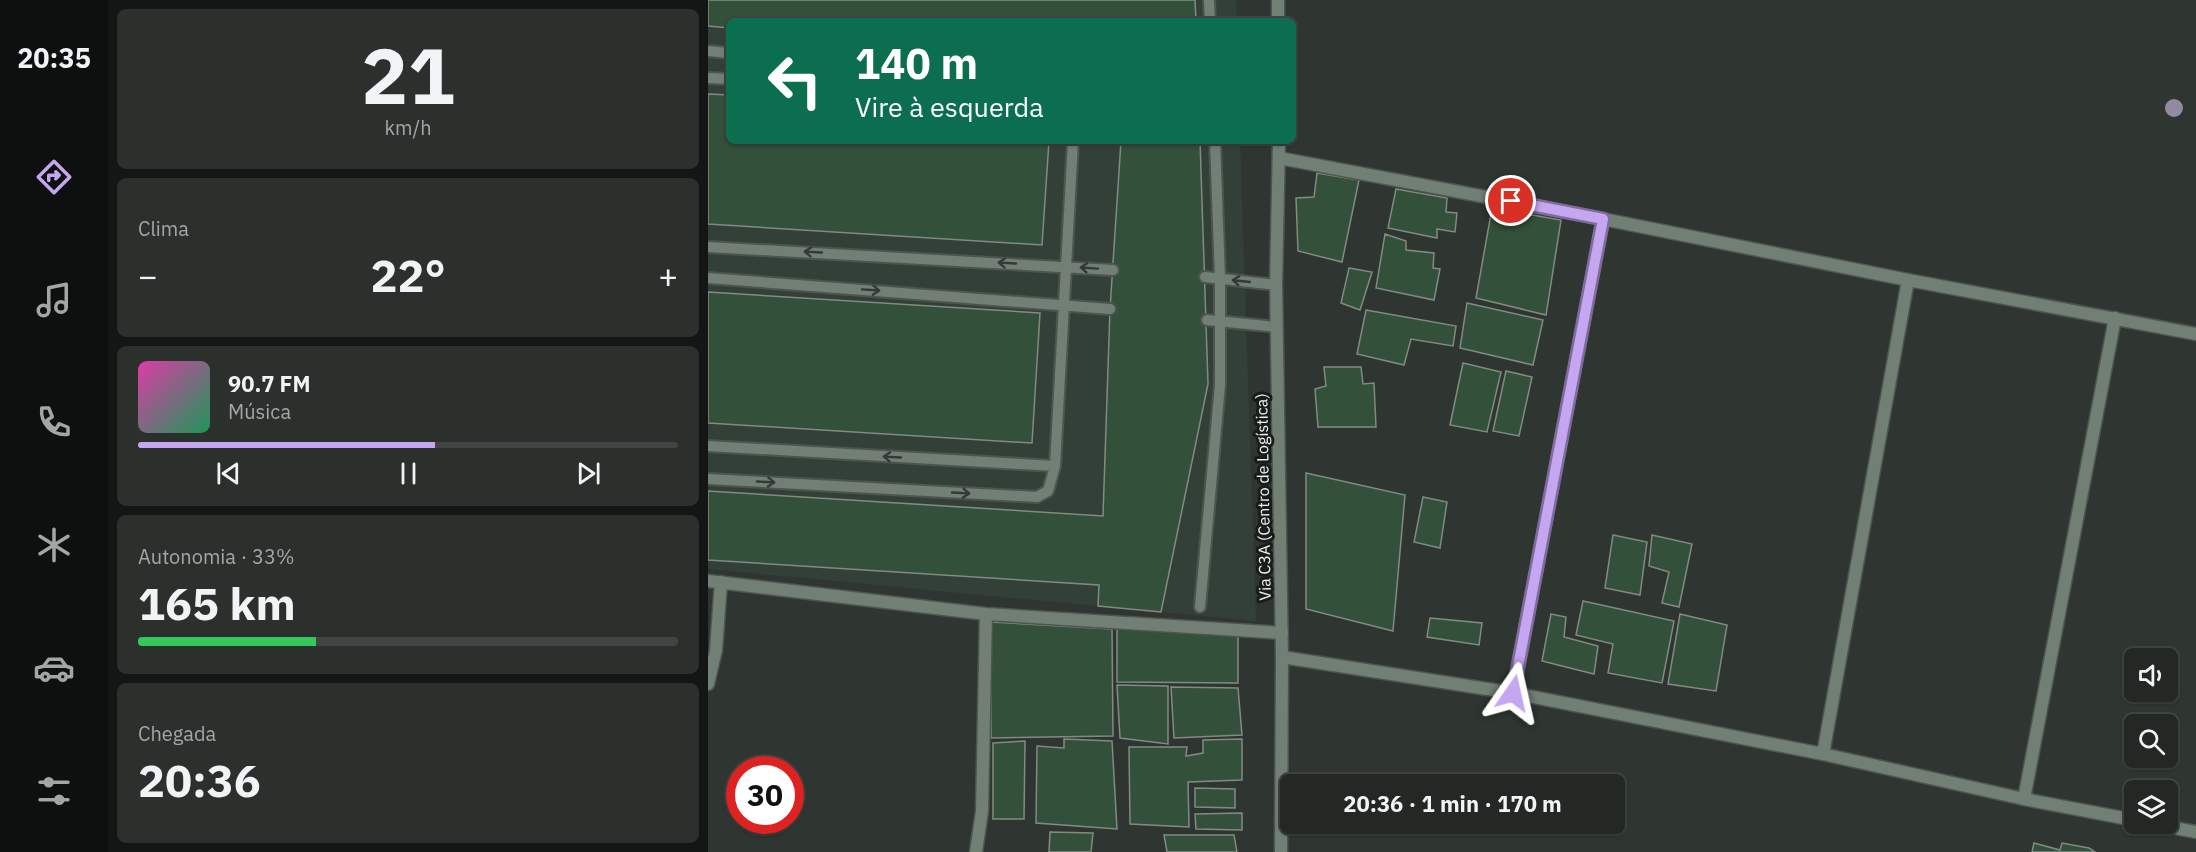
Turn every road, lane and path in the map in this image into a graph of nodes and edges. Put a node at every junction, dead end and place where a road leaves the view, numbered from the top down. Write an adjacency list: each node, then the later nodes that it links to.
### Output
1 (1209, 0): 3 (lane)
2 (1278, 0): 4 (street)
3 (1209, 18)
4 (1278, 18)
5 (708, 51): 6 (lane)
6 (726, 53)
7 (708, 78): 8 (lane)
8 (726, 79)
9 (1073, 144): 15 (lane)
10 (1215, 144): 19 (lane)
11 (1279, 144): 12 (street, Via C3A (Centro de Logística))
12 (1279, 158): 13 (street); 21 (street, Via C3A (Centro de Logística))
13 (1603, 219): 20 (street); 39 (street)
14 (708, 247): 15 (lane, one-way to 14)
15 (1066, 266): 16 (lane, one-way to 15); 22 (lane)
16 (1113, 270)
17 (1205, 277): 19 (lane)
18 (708, 278): 22 (lane, one-way to 22)
19 (1220, 279): 21 (lane, one-way to 19); 26 (lane)
20 (1908, 280): 24 (street); 40 (street)
21 (1276, 285): 27 (street, Via C3A (Centro de Logística))
22 (1065, 305): 23 (lane); 30 (lane)
23 (1110, 309)
24 (2115, 318): 28 (street); 41 (street)
25 (1207, 320): 26 (lane)
26 (1219, 321): 27 (lane); 34 (lane)
27 (1277, 327): 36 (street, Via C3A (Centro de Logística))
28 (2196, 334)
29 (708, 446): 30 (lane, one-way to 29)
30 (1055, 466): 31 (lane, one-way to 30)
31 (708, 479)
32 (708, 581): 33 (street)
33 (721, 582): 35 (street); 38 (street)
34 (1200, 607)
35 (986, 614): 36 (street); 45 (street)
36 (1282, 633): 37 (street, Via C3A (Centro de Logística))
37 (1282, 657): 39 (street); 46 (street, Via C3A (Centro de Logística))
38 (708, 684)
39 (1513, 693): 40 (street)
40 (1823, 754): 41 (street)
41 (2024, 799): 42 (street)
42 (2124, 818)
43 (2178, 829): 44 (street)
44 (2196, 832)
45 (976, 852)
46 (1281, 852)

